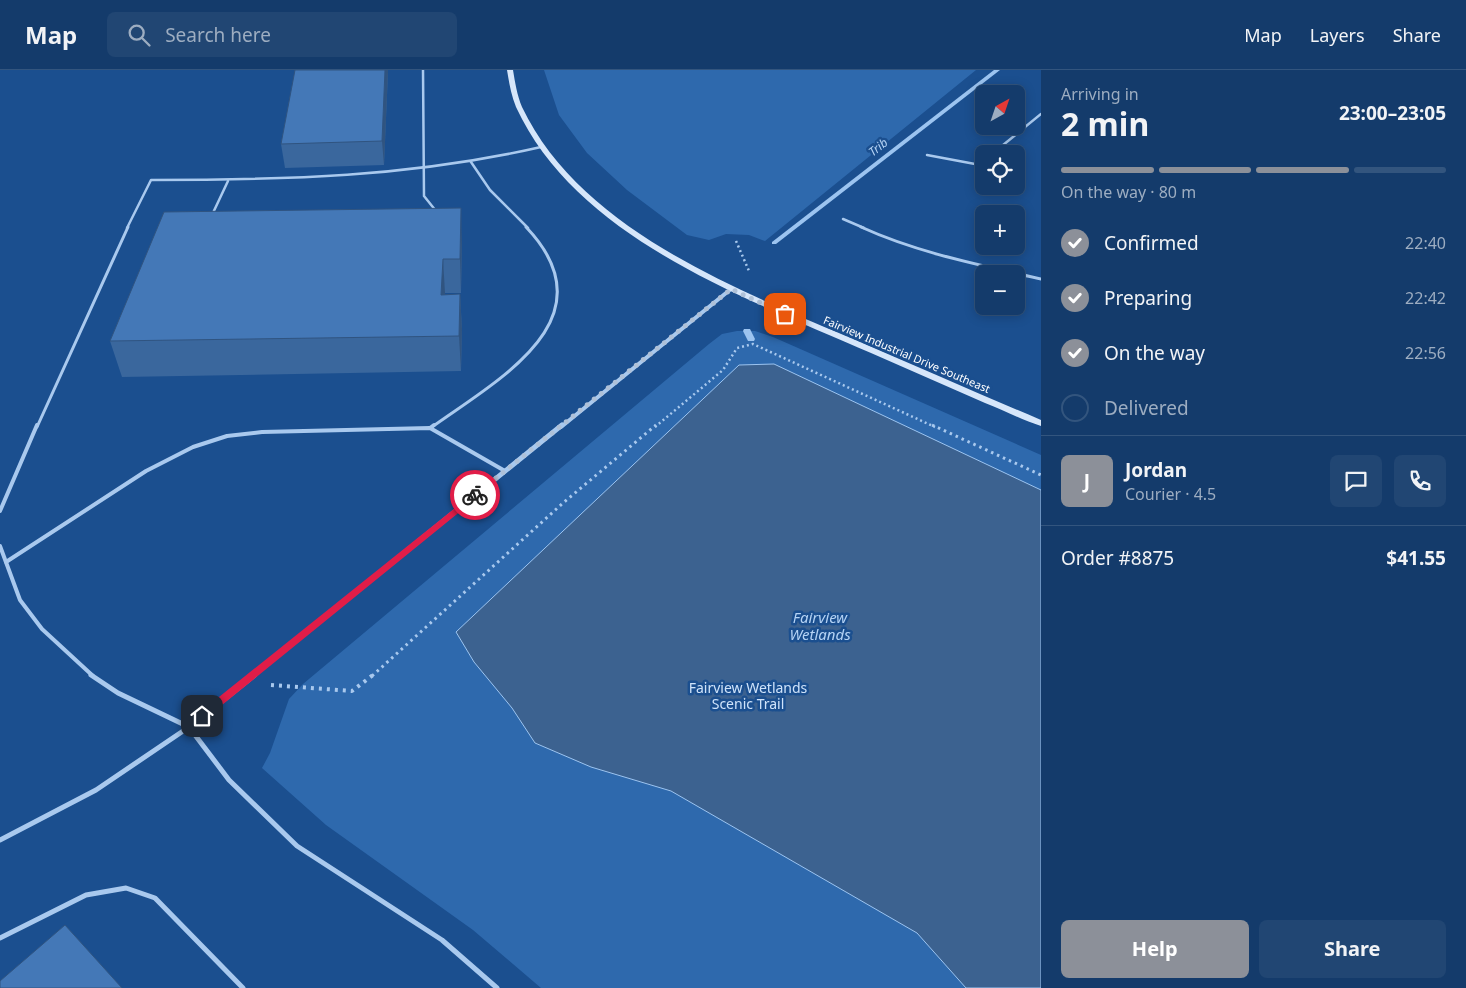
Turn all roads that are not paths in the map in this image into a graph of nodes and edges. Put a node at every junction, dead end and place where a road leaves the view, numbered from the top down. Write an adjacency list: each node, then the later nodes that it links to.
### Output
1 (423, 70): 9 (lane)
2 (510, 70): 5 (main road, Fairview Industrial Drive Southeast)
3 (1041, 114): 4 (lane)
4 (1003, 145)
5 (541, 147): 7 (lane); 15 (main road, Fairview Industrial Drive Southeast)
6 (927, 155): 8 (lane)
7 (471, 162): 9 (lane); 17 (lane)
8 (975, 164)
9 (423, 169): 10 (lane); 11 (lane)
10 (228, 181): 12 (lane); 19 (lane)
11 (438, 214)
12 (212, 216)
13 (843, 219): 14 (lane)
14 (1041, 279)
15 (731, 289): 16 (main road, Fairview Industrial Drive Southeast); 18 (street)
16 (1041, 423)
17 (430, 428): 18 (lane); 21 (lane)
18 (505, 471): 22 (street)
19 (0, 511)
20 (0, 546): 21 (lane)
21 (6, 562): 22 (lane)
22 (189, 727): 23 (lane); 26 (lane)
23 (0, 840)
24 (0, 938): 25 (lane)
25 (243, 988)
26 (497, 988)

